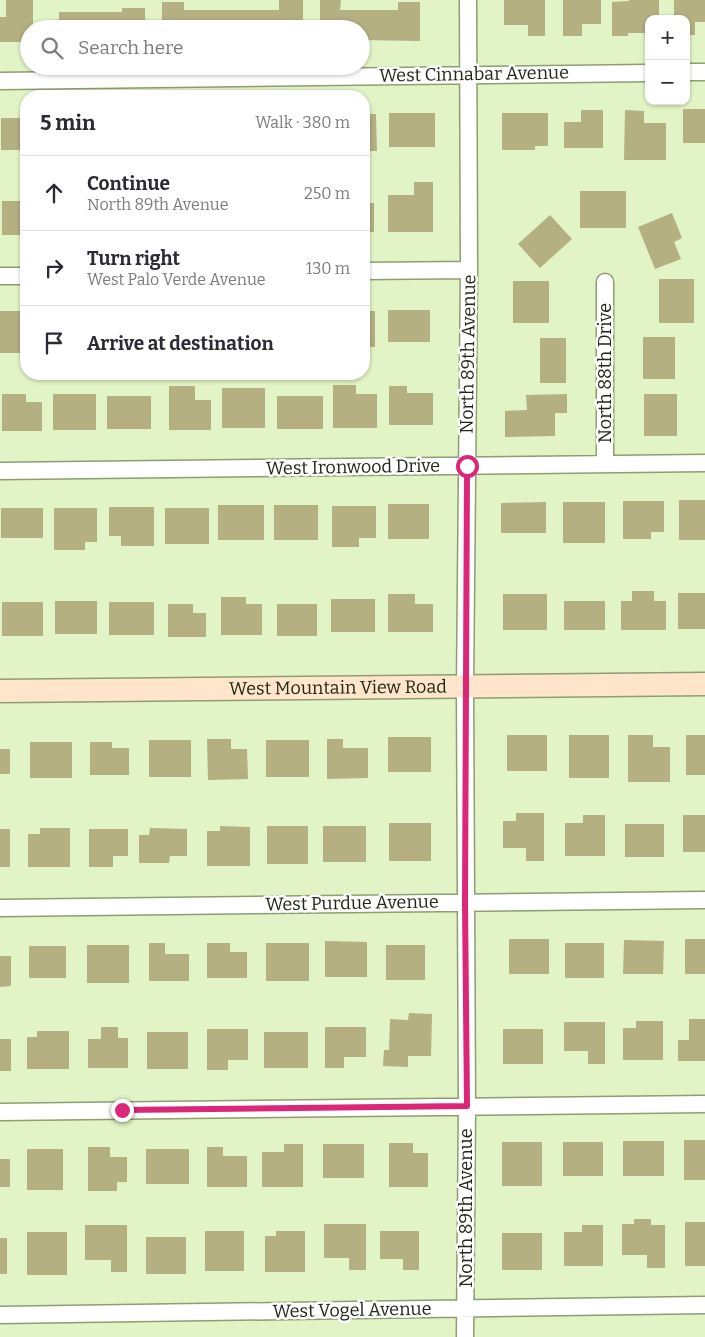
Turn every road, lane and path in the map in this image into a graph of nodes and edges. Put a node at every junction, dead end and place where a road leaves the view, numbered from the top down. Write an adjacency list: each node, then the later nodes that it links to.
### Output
1 (468, 0): 5 (street, North 89th Avenue)
2 (690, 72): 3 (street)
3 (705, 72)
4 (645, 73): 5 (street, West Cinnabar Avenue)
5 (468, 74): 6 (street, West Cinnabar Avenue); 7 (street, North 89th Avenue)
6 (0, 81)
7 (469, 270): 8 (street); 14 (street, North 89th Avenue)
8 (370, 271)
9 (0, 276): 10 (street)
10 (20, 276)
11 (605, 282): 13 (street, North 88th Drive)
12 (705, 463): 13 (street, West Ironwood Drive)
13 (605, 464): 14 (street, West Ironwood Drive)
14 (467, 466): 15 (street, West Ironwood Drive); 17 (street, North 89th Avenue)
15 (0, 471)
16 (705, 684): 17 (street, West Mountain View Road)
17 (465, 688): 18 (street, West Mountain View Road); 20 (street, North 89th Avenue)
18 (0, 692)
19 (705, 900): 20 (street, West Purdue Avenue)
20 (465, 902): 21 (street, West Purdue Avenue); 23 (street, North 89th Avenue)
21 (0, 908)
22 (705, 1104): 23 (street)
23 (467, 1106): 24 (street); 26 (street, North 89th Avenue)
24 (0, 1112)
25 (705, 1305): 26 (street, West Vogel Avenue)
26 (466, 1308): 27 (street, West Vogel Avenue); 28 (street, North 89th Avenue)
27 (0, 1315)
28 (465, 1337)

